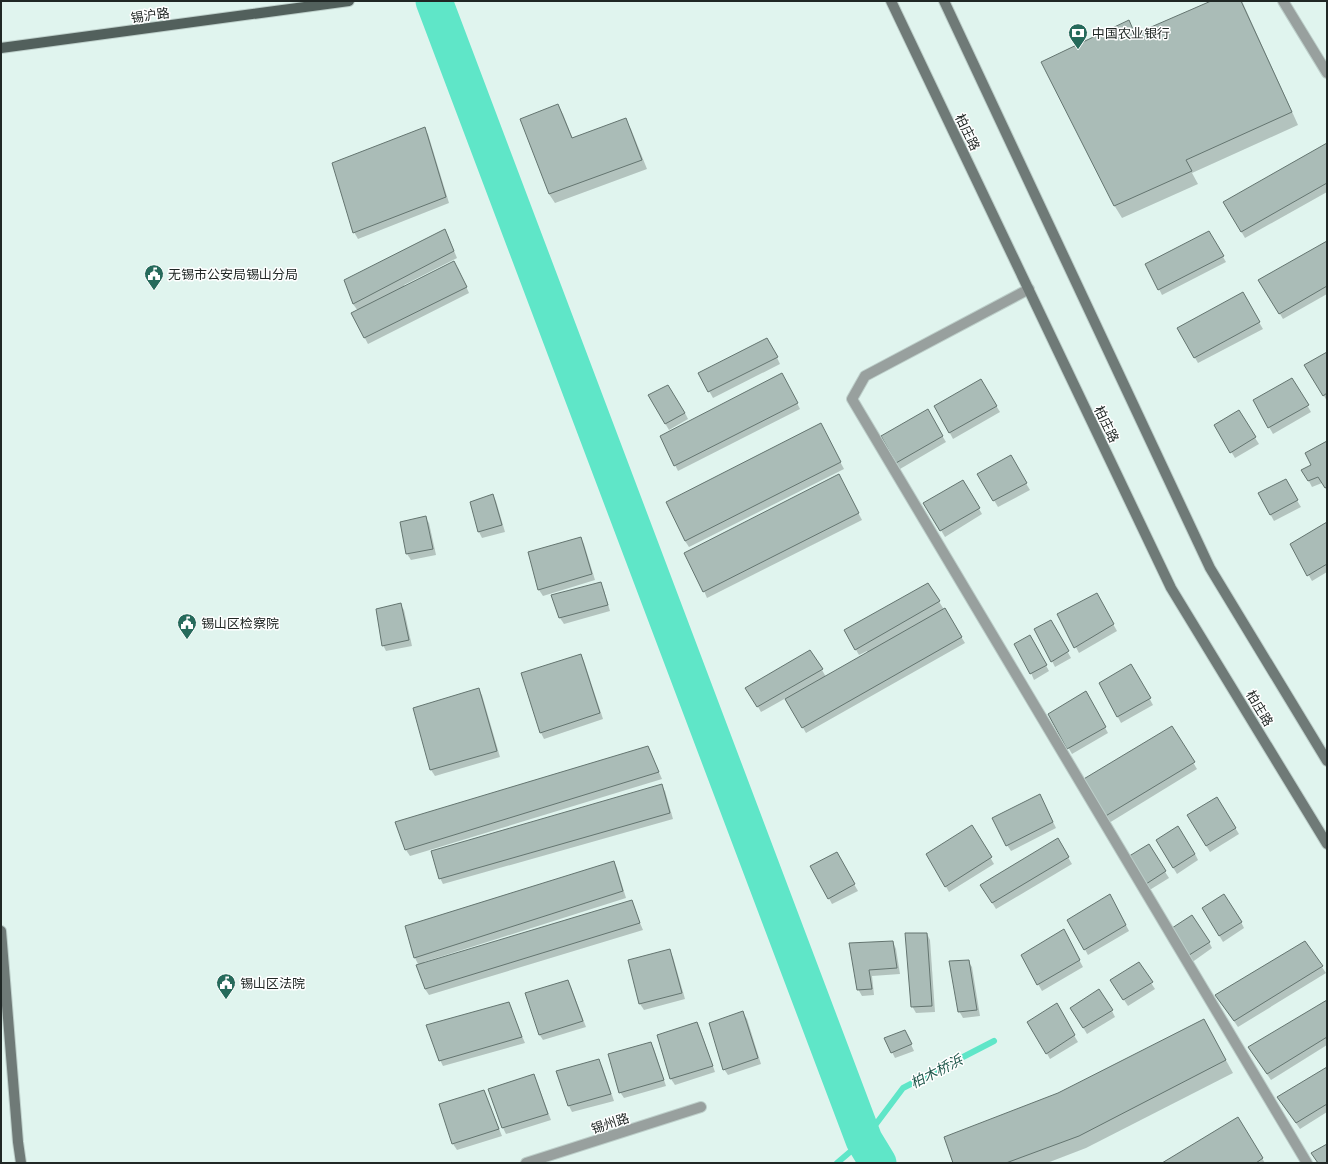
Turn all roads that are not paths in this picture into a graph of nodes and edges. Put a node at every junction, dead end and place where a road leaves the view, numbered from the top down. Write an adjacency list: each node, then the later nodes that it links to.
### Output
1 (349, 1): 5 (main road, 锡沪路)
2 (891, 1): 7 (street, 柏庄路)
3 (944, 1): 8 (street)
4 (1283, 1): 6 (street)
5 (1, 48)
6 (1327, 73)
7 (1029, 289): 9 (street, 柏庄路); 14 (street)
8 (1327, 761)
9 (1327, 844)
10 (1, 931): 12 (street)
11 (701, 1107): 13 (street, 锡州路)
12 (22, 1163)
13 (526, 1163)
14 (1307, 1163)

